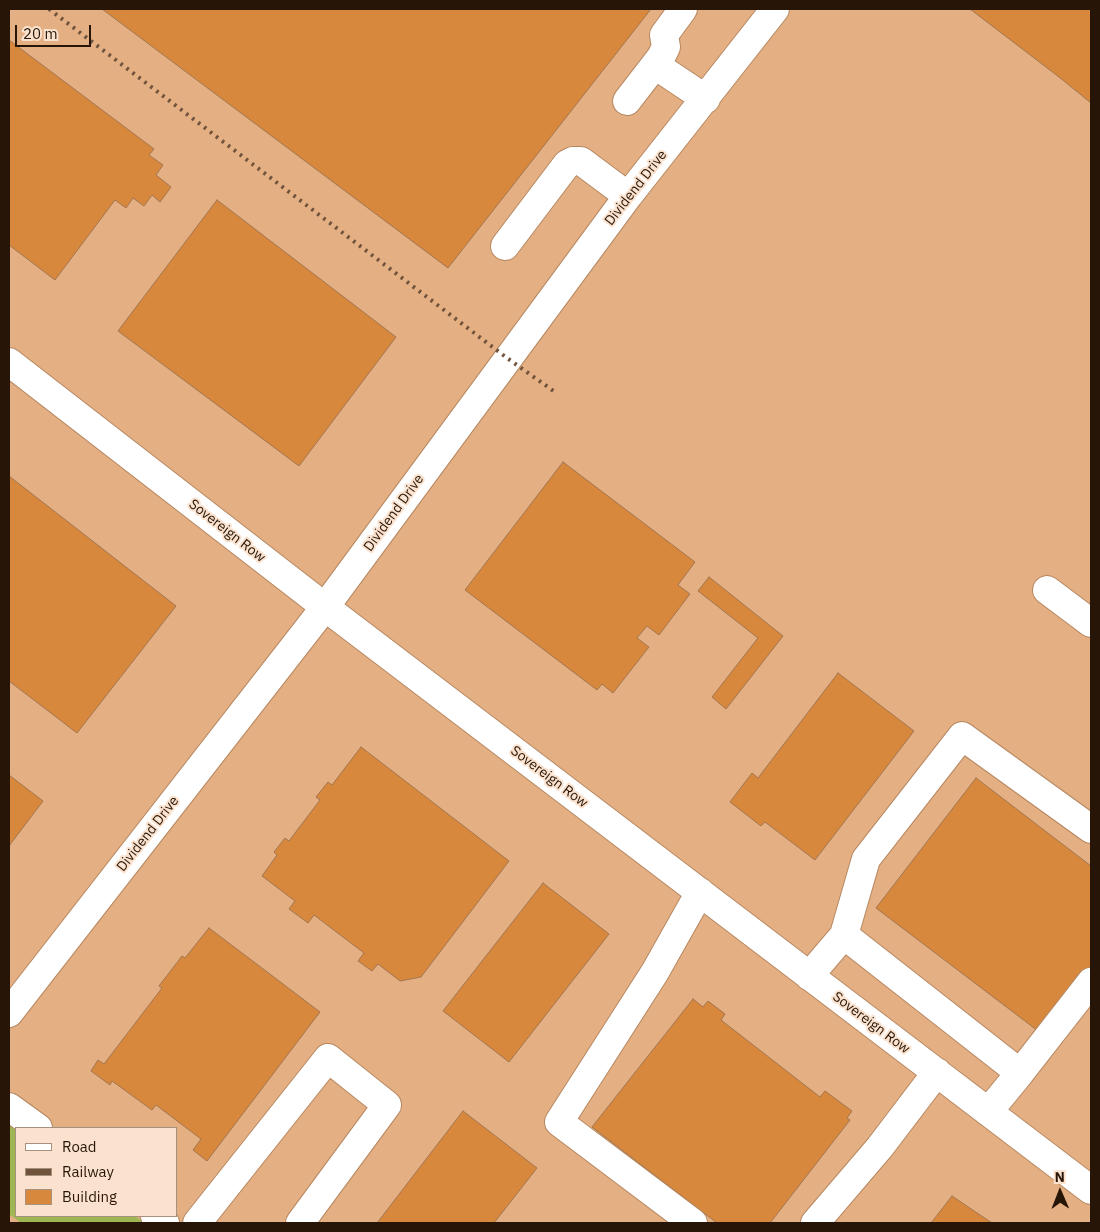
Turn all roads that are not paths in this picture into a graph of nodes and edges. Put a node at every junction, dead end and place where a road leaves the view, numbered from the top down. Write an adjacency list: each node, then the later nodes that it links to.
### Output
1 (683, 9): 3 (street)
2 (763, 13): 4 (street, Dividend Drive)
3 (655, 65): 4 (street); 5 (street)
4 (706, 99): 6 (street, Dividend Drive)
5 (627, 101)
6 (628, 196): 7 (street); 10 (street, Dividend Drive)
7 (505, 246)
8 (9, 362): 10 (street, Sovereign Row)
9 (1048, 590): 11 (street)
10 (325, 607): 13 (street, Sovereign Row); 17 (street, Dividend Drive)
11 (1091, 623)
12 (1091, 830): 14 (street)
13 (700, 892): 15 (street, Sovereign Row); 26 (street)
14 (844, 935): 15 (street); 19 (street)
15 (810, 976): 18 (street, Sovereign Row)
16 (1091, 982): 19 (street)
17 (9, 1014)
18 (936, 1072): 21 (street, Sovereign Row); 27 (street)
19 (1020, 1073): 21 (street)
20 (9, 1107): 22 (street)
21 (988, 1112): 23 (street, Sovereign Row)
22 (37, 1127)
23 (1091, 1190)
24 (197, 1223): 25 (street)
25 (300, 1223)
26 (693, 1223)
27 (815, 1223)

